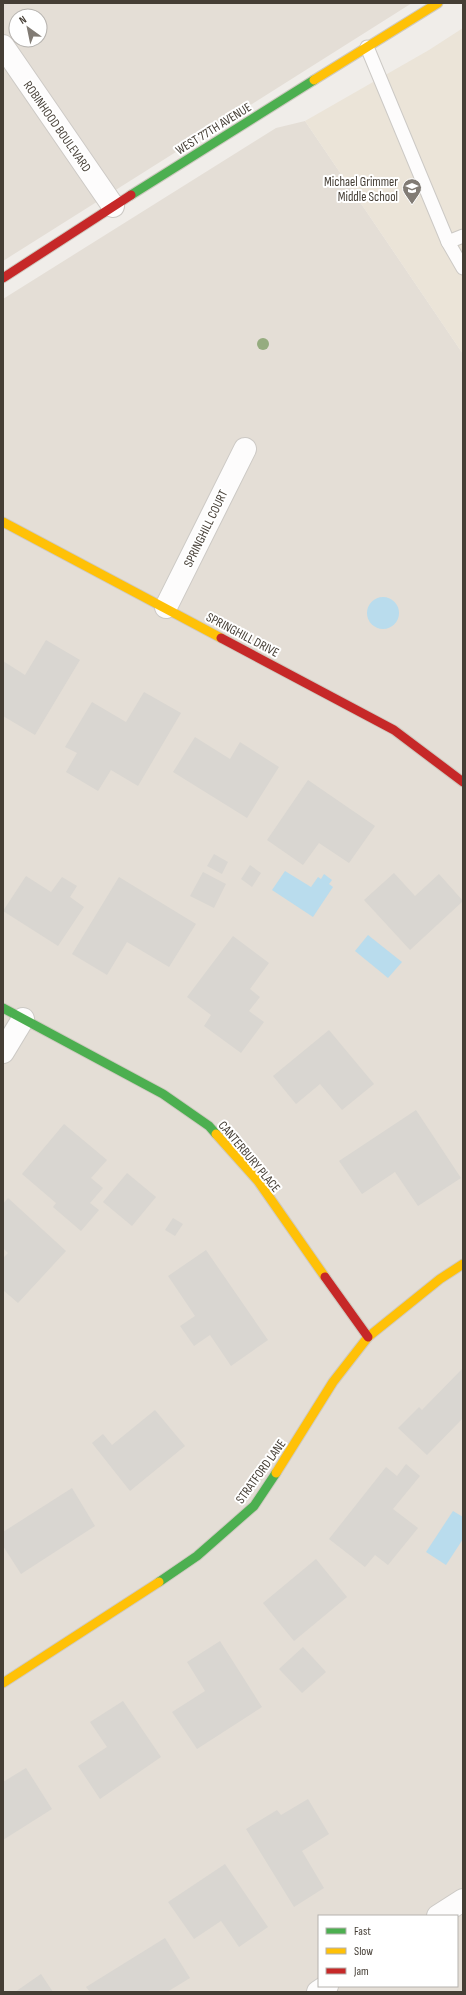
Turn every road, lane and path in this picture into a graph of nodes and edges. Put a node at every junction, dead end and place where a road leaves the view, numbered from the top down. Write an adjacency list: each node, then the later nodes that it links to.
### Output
1 (438, 3): 3 (street, WEST 77TH AVENUE)
2 (3, 46): 4 (street, ROBINHOOD BOULEVARD)
3 (367, 47): 4 (street, WEST 77TH AVENUE); 6 (lane)
4 (113, 206): 8 (street, WEST 77TH AVENUE)
5 (463, 236): 6 (lane)
6 (448, 242): 7 (lane)
7 (463, 268)
8 (3, 278)
9 (245, 448): 11 (street, SPRINGHILL COURT)
10 (3, 522): 11 (street, SPRINGHILL DRIVE)
11 (166, 607): 12 (street, SPRINGHILL DRIVE)
12 (463, 782)
13 (3, 1008): 14 (street, CANTERBURY PLACE)
14 (23, 1019): 15 (street); 17 (street, CANTERBURY PLACE)
15 (3, 1052)
16 (463, 1264): 17 (street, STRATFORD LANE)
17 (368, 1337): 18 (street, STRATFORD LANE)
18 (3, 1683)
19 (463, 1900): 20 (street)
20 (440, 1915)

